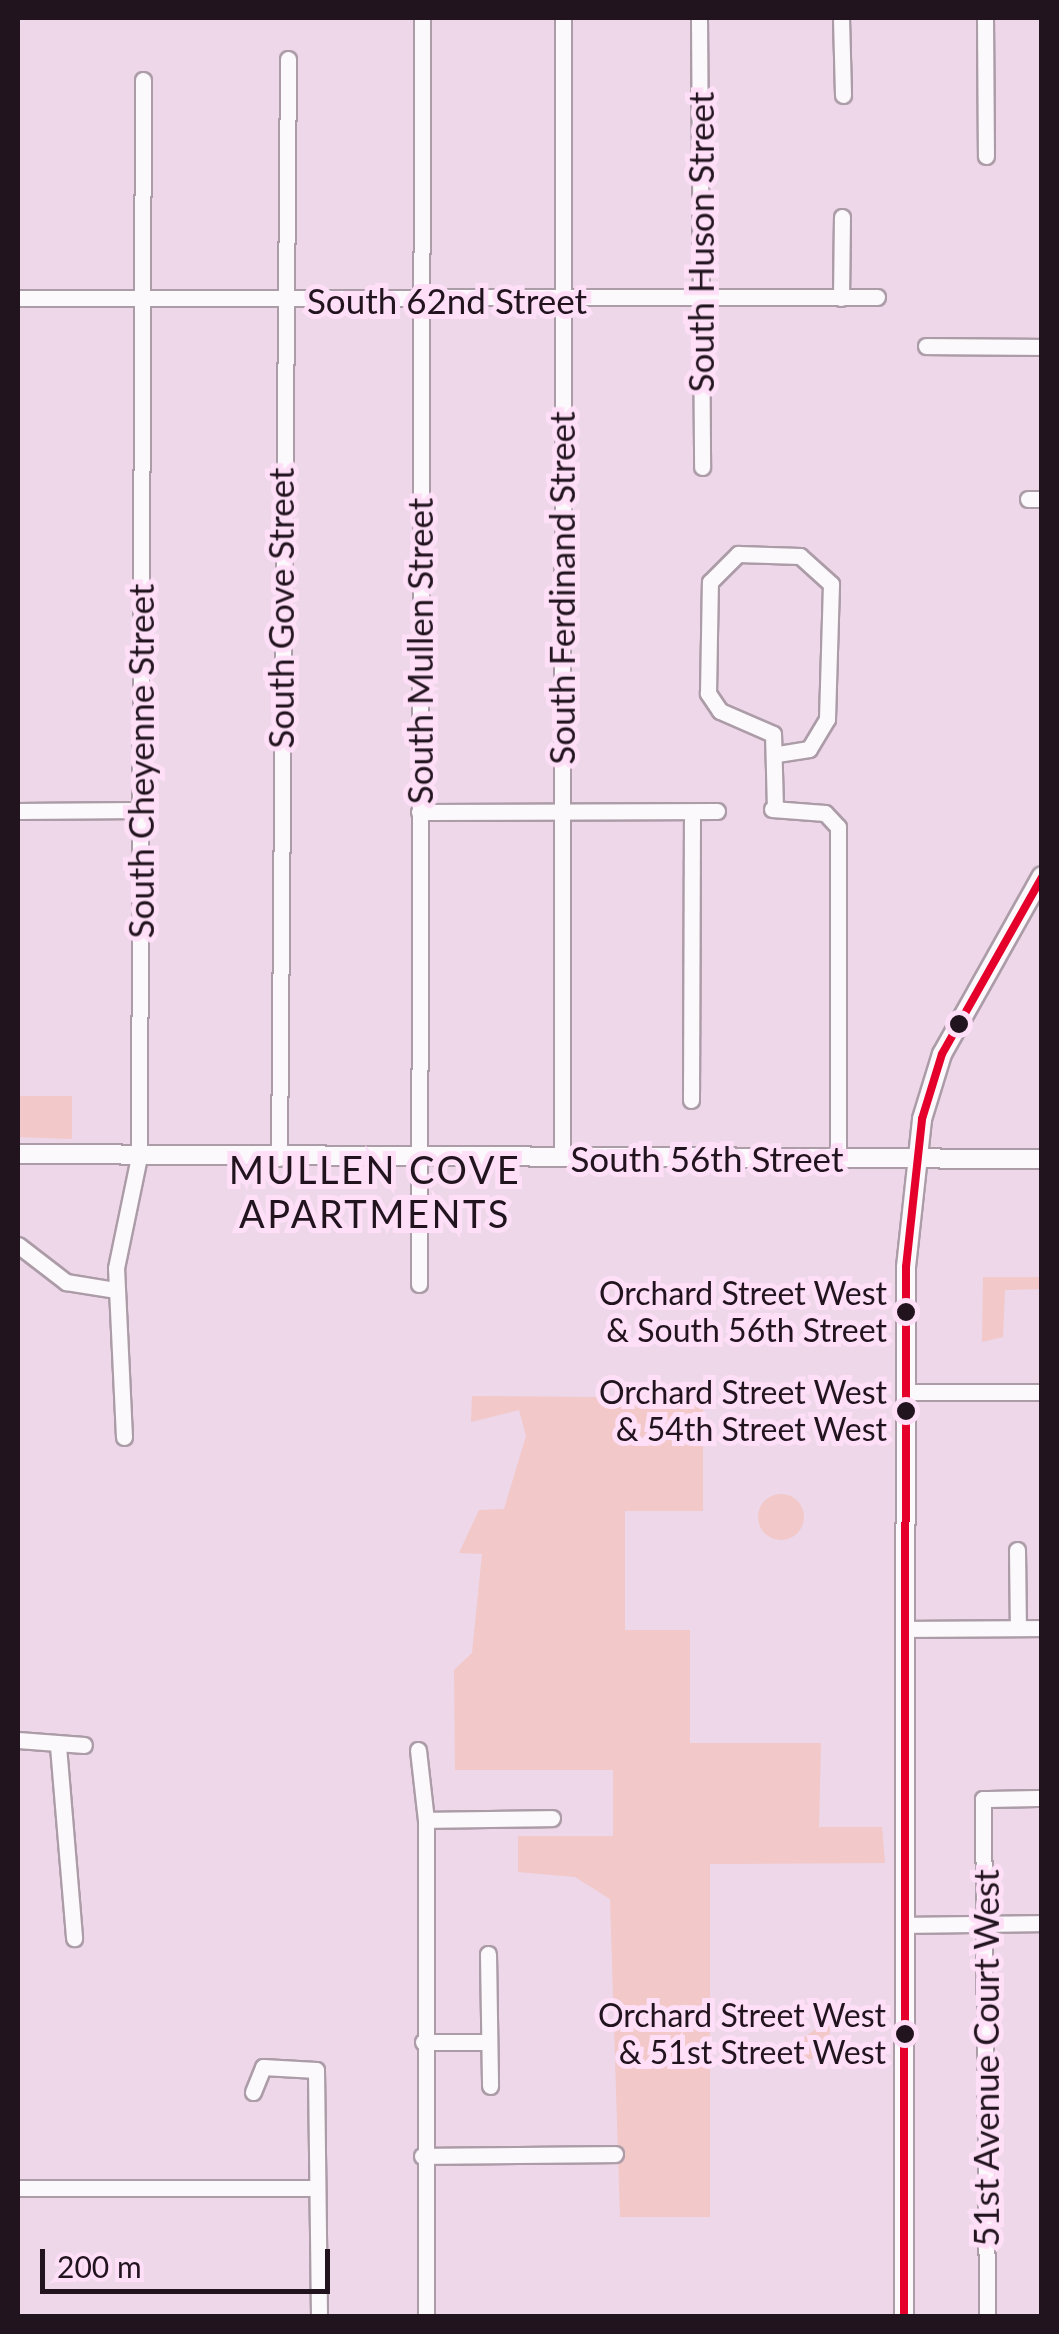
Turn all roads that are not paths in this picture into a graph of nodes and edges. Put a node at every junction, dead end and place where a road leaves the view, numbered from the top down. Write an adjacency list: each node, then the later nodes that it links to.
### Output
1 (422, 18): 15 (street, South Mullen Street)
2 (563, 18): 18 (street, South Ferdinand Street)
3 (700, 18): 16 (street, South Huson Street)
4 (840, 18): 8 (street)
5 (985, 18): 9 (street)
6 (288, 59): 17 (street, South Gove Street)
7 (142, 80): 14 (street, South Cheyenne Street)
8 (842, 95)
9 (986, 156)
10 (842, 217): 12 (street)
11 (18, 298): 14 (street, South 62nd Street)
12 (841, 298): 13 (street, South 62nd Street); 16 (street, South 62nd Street)
13 (877, 298)
14 (141, 299): 17 (street, South 62nd Street); 24 (street, South Cheyenne Street)
15 (419, 299): 17 (street, South 62nd Street); 18 (street, South 62nd Street); 27 (street, South Mullen Street)
16 (699, 299): 18 (street, South 62nd Street); 21 (street, South Huson Street)
17 (281, 300): 34 (street, South Gove Street)
18 (561, 300): 25 (street, South Ferdinand Street)
19 (926, 346): 20 (street)
20 (1042, 347)
21 (702, 467)
22 (778, 754): 22 (street); 32 (street)
23 (18, 810): 24 (street)
24 (140, 810): 33 (street, South Cheyenne Street)
25 (562, 810): 27 (street); 28 (street); 36 (street, South Ferdinand Street)
26 (717, 811): 28 (street)
27 (419, 812): 35 (street, South Mullen Street)
28 (692, 812): 30 (street)
29 (1042, 876): 37 (main road)
30 (691, 1100)
31 (18, 1154): 33 (main road, South 56th Street)
32 (838, 1157): 36 (main road, South 56th Street); 37 (main road, South 56th Street)
33 (139, 1158): 34 (main road, South 56th Street); 41 (street, South Cheyenne Street)
34 (279, 1158): 35 (main road, South 56th Street)
35 (418, 1158): 36 (main road, South 56th Street); 40 (street, South Mullen Street)
36 (562, 1158)
37 (917, 1158): 38 (main road, South 56th Street); 42 (main road)
38 (1042, 1159)
39 (18, 1245): 41 (street)
40 (419, 1284)
41 (116, 1290): 44 (street, South Cheyenne Street)
42 (906, 1392): 43 (street); 48 (main road)
43 (1042, 1392)
44 (124, 1437)
45 (1018, 1550): 46 (street)
46 (1018, 1628): 47 (street); 48 (street)
47 (1042, 1628)
48 (906, 1629): 58 (main road)
49 (18, 1740): 51 (street)
50 (84, 1745): 51 (street)
51 (58, 1746): 59 (street)
52 (418, 1750): 55 (street)
53 (1042, 1798): 57 (street, 51st Avenue Court West)
54 (552, 1818): 55 (street)
55 (426, 1820): 61 (street)
56 (1042, 1922): 57 (street)
57 (984, 1924): 58 (street); 72 (street, 51st Avenue Court West)
58 (907, 1925): 71 (main road)
59 (74, 1938)
60 (488, 1954): 62 (street)
61 (423, 2042): 62 (street); 66 (street)
62 (489, 2042): 63 (street)
63 (490, 2086)
64 (253, 2092): 68 (street)
65 (615, 2154): 66 (street)
66 (422, 2156): 70 (street)
67 (18, 2188): 68 (street)
68 (316, 2188): 69 (street)
69 (319, 2316)
70 (426, 2316)
71 (904, 2316)
72 (988, 2316)

